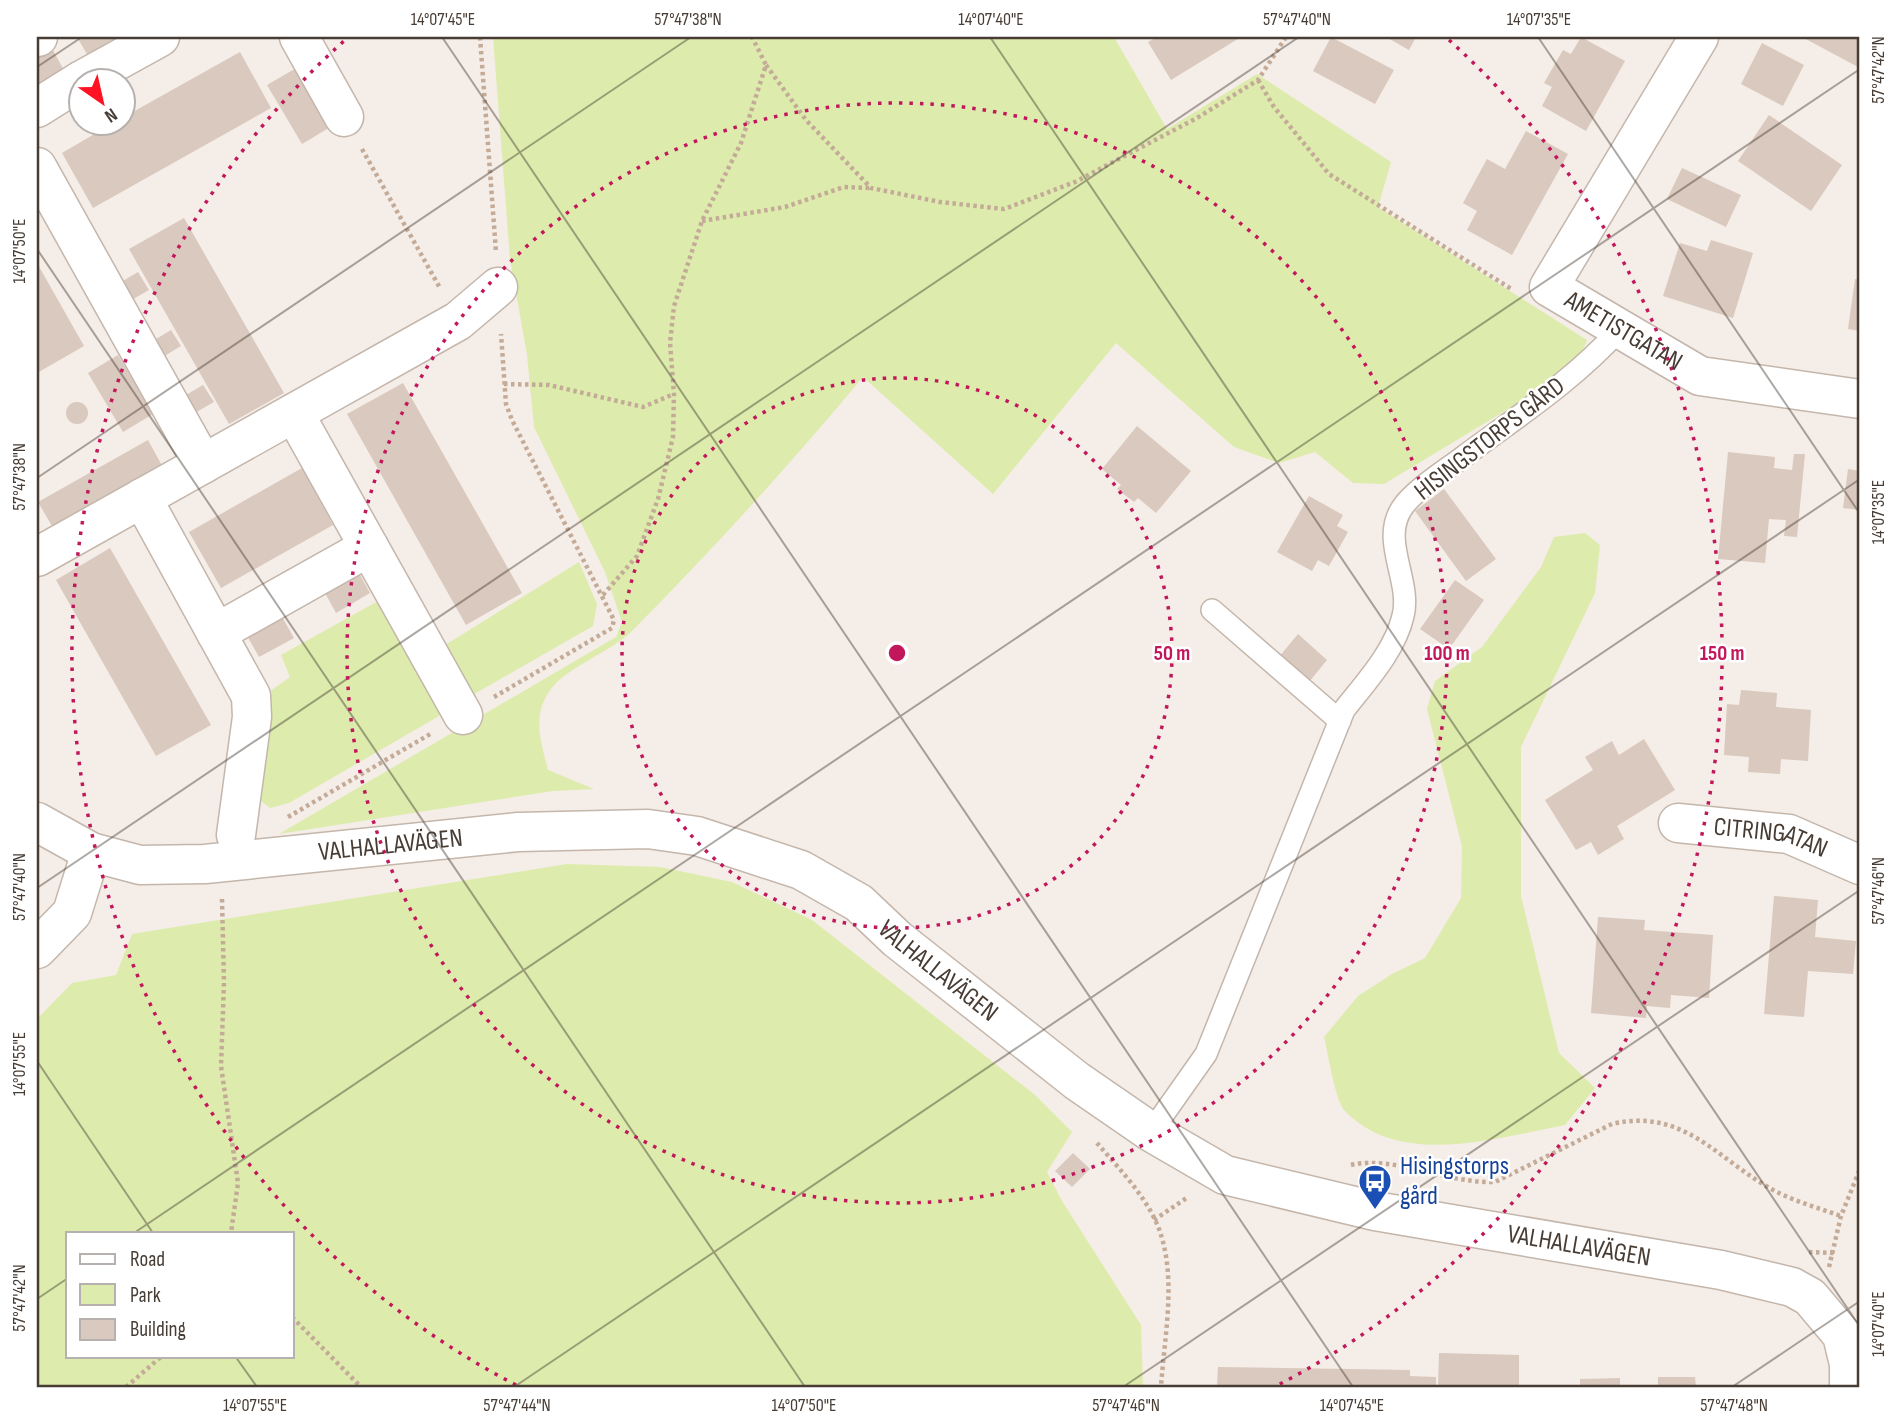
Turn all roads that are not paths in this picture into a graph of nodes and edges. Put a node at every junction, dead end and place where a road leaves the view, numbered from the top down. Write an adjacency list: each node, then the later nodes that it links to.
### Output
1 (160, 37): 4 (street)
2 (299, 37): 7 (street)
3 (1699, 37): 10 (street, AMETISTGATAN)
4 (108, 66)
5 (66, 90): 6 (street)
6 (37, 108)
7 (344, 117)
8 (37, 167): 13 (street)
9 (498, 287): 12 (street)
10 (1619, 330): 11 (street, AMETISTGATAN); 20 (lane, HISINGSTORPS GÅRD)
11 (1860, 398)
12 (294, 413): 13 (street); 15 (street)
13 (203, 464): 14 (street)
14 (142, 498): 16 (street); 18 (street)
15 (369, 547): 18 (street); 19 (street)
16 (37, 557)
17 (1212, 610): 20 (lane)
18 (216, 633): 23 (street)
19 (463, 715)
20 (1340, 721): 27 (lane, HISINGSTORPS GÅRD)
21 (37, 822): 24 (street, VALHALLAVÄGEN)
22 (1678, 823): 25 (street, CITRINGATAN)
23 (236, 835)
24 (91, 852): 26 (street); 27 (street, VALHALLAVÄGEN)
25 (1860, 865)
26 (37, 949)
27 (1151, 1132): 28 (street, VALHALLAVÄGEN)
28 (1849, 1387)

